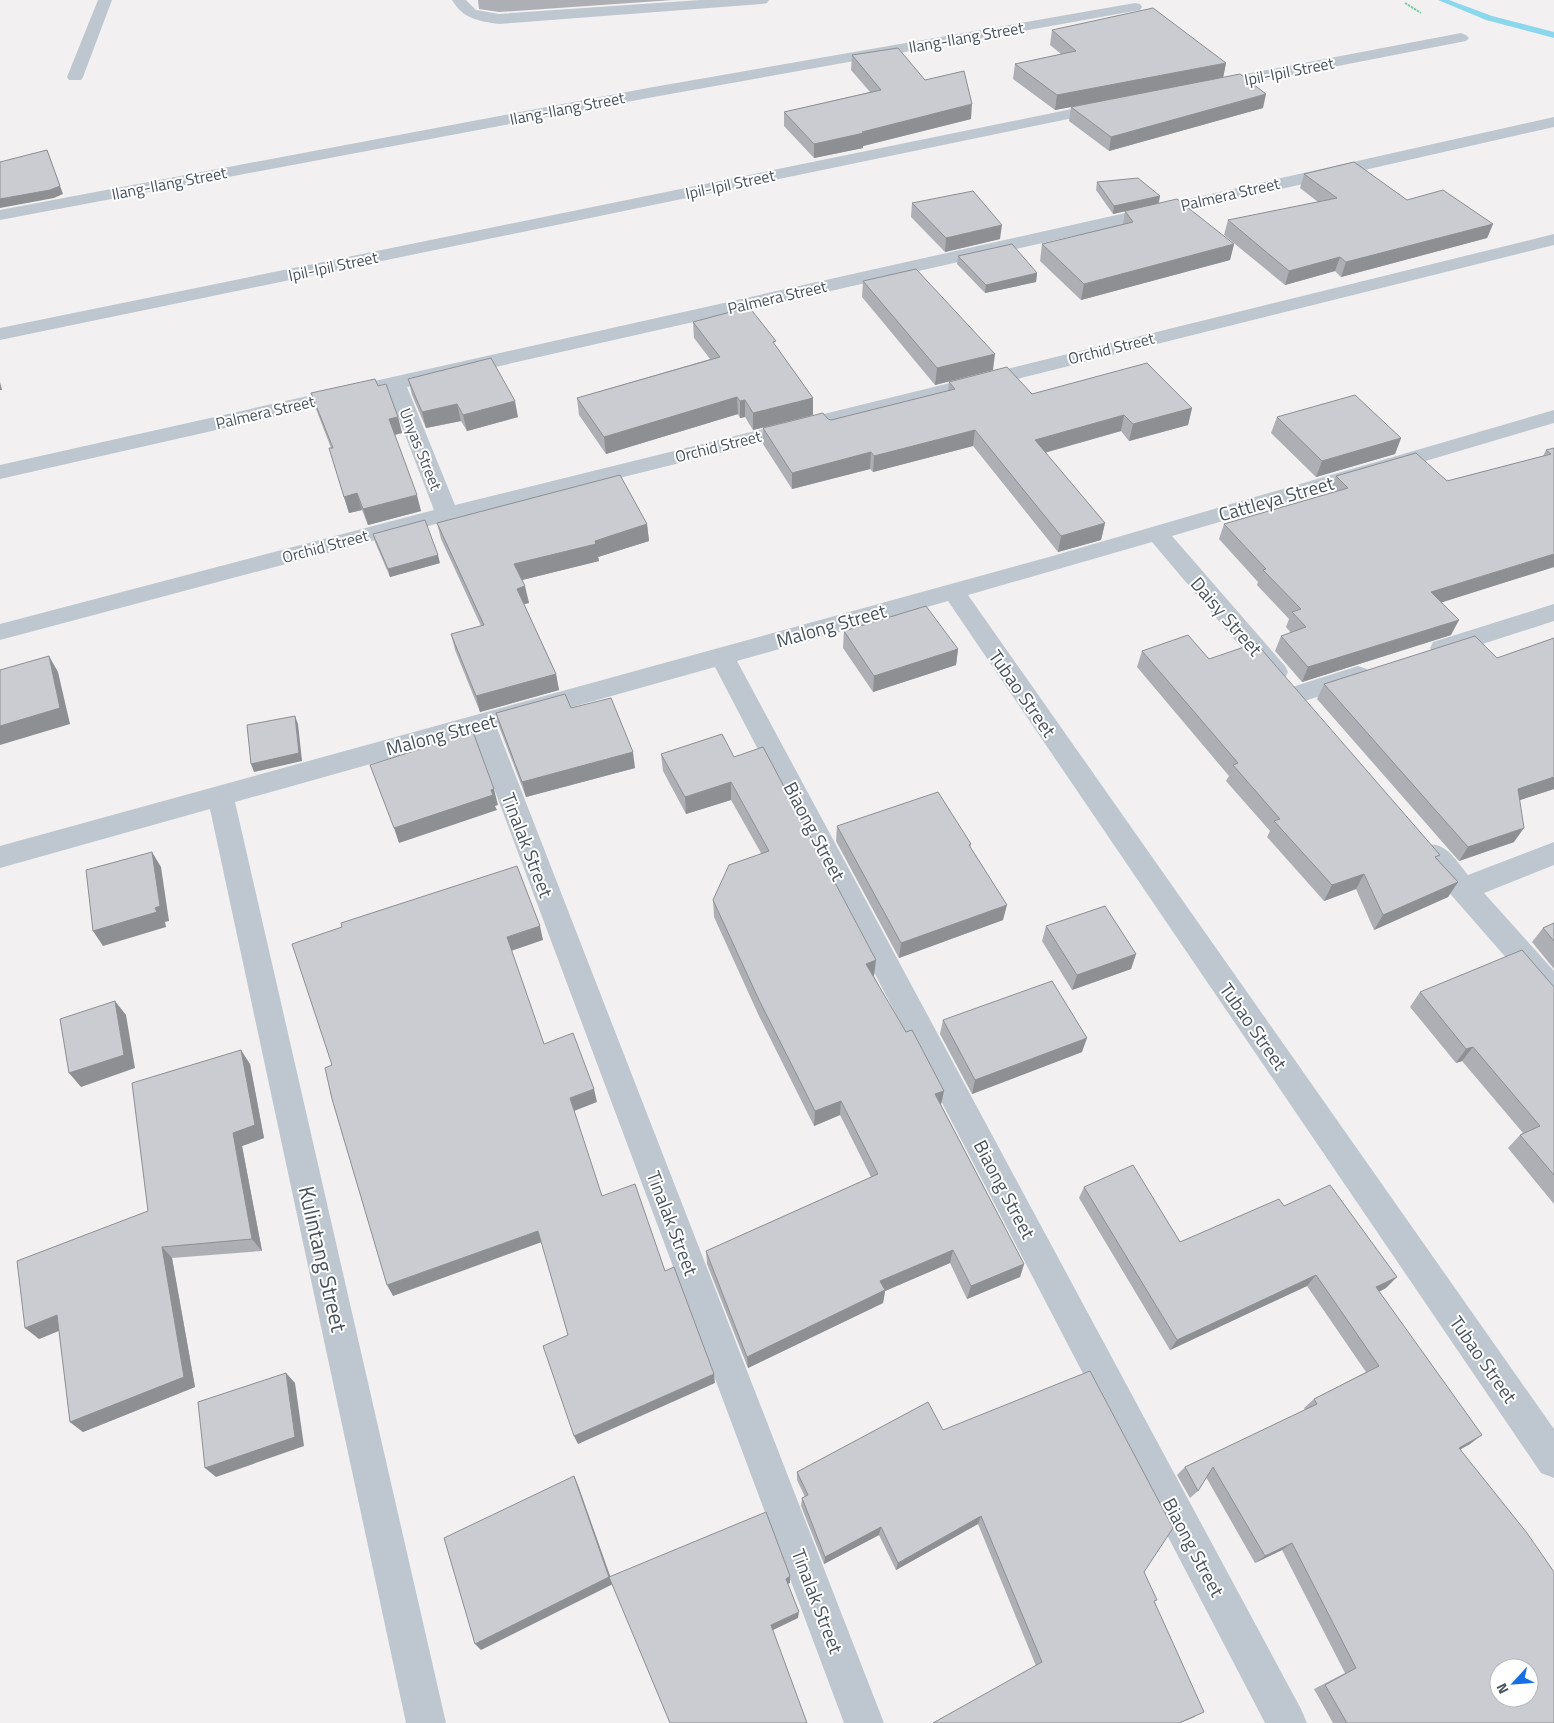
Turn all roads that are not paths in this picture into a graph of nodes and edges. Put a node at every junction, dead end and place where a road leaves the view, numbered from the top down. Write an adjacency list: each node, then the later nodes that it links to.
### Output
1 (105, 0): 6 (street)
2 (458, 0): 3 (street)
3 (762, 0)
4 (1135, 7): 10 (street, Ilang-Ilang Street)
5 (1461, 38): 7 (street, Ipil-Ipil Street)
6 (75, 77)
7 (1189, 90)
8 (1121, 104): 12 (street, Ipil-Ipil Street)
9 (1554, 122): 13 (street, Palmera Street)
10 (0, 215)
11 (1554, 239): 16 (street, Orchid Street)
12 (0, 334)
13 (395, 383): 15 (street, Palmera Street); 16 (street, Unyas Street)
14 (1554, 416): 17 (street, Cattleya Street)
15 (0, 472)
16 (447, 514): 21 (street, Orchid Street)
17 (1156, 534): 18 (street, Cattleya Street); 25 (street, Daisy Street)
18 (1056, 563): 19 (street, Malong Street)
19 (953, 591): 23 (street, Malong Street); 34 (street, Tubao Street)
20 (1554, 612): 22 (street)
21 (0, 632)
22 (1425, 654)
23 (722, 656): 27 (street, Malong Street); 37 (street, Biaong Street)
24 (1378, 668): 25 (street)
25 (1295, 695): 26 (street, Daisy Street)
26 (1315, 718)
27 (482, 723): 28 (street, Malong Street); 36 (street, Tinalak Street)
28 (220, 795): 31 (street, Malong Street); 35 (street, Kulintang Street)
29 (1418, 837): 32 (street)
30 (1554, 853): 32 (street)
31 (0, 856)
32 (1463, 889): 33 (street)
33 (1554, 992)
34 (1554, 1460)
35 (426, 1723)
36 (864, 1723)
37 (1287, 1723)

